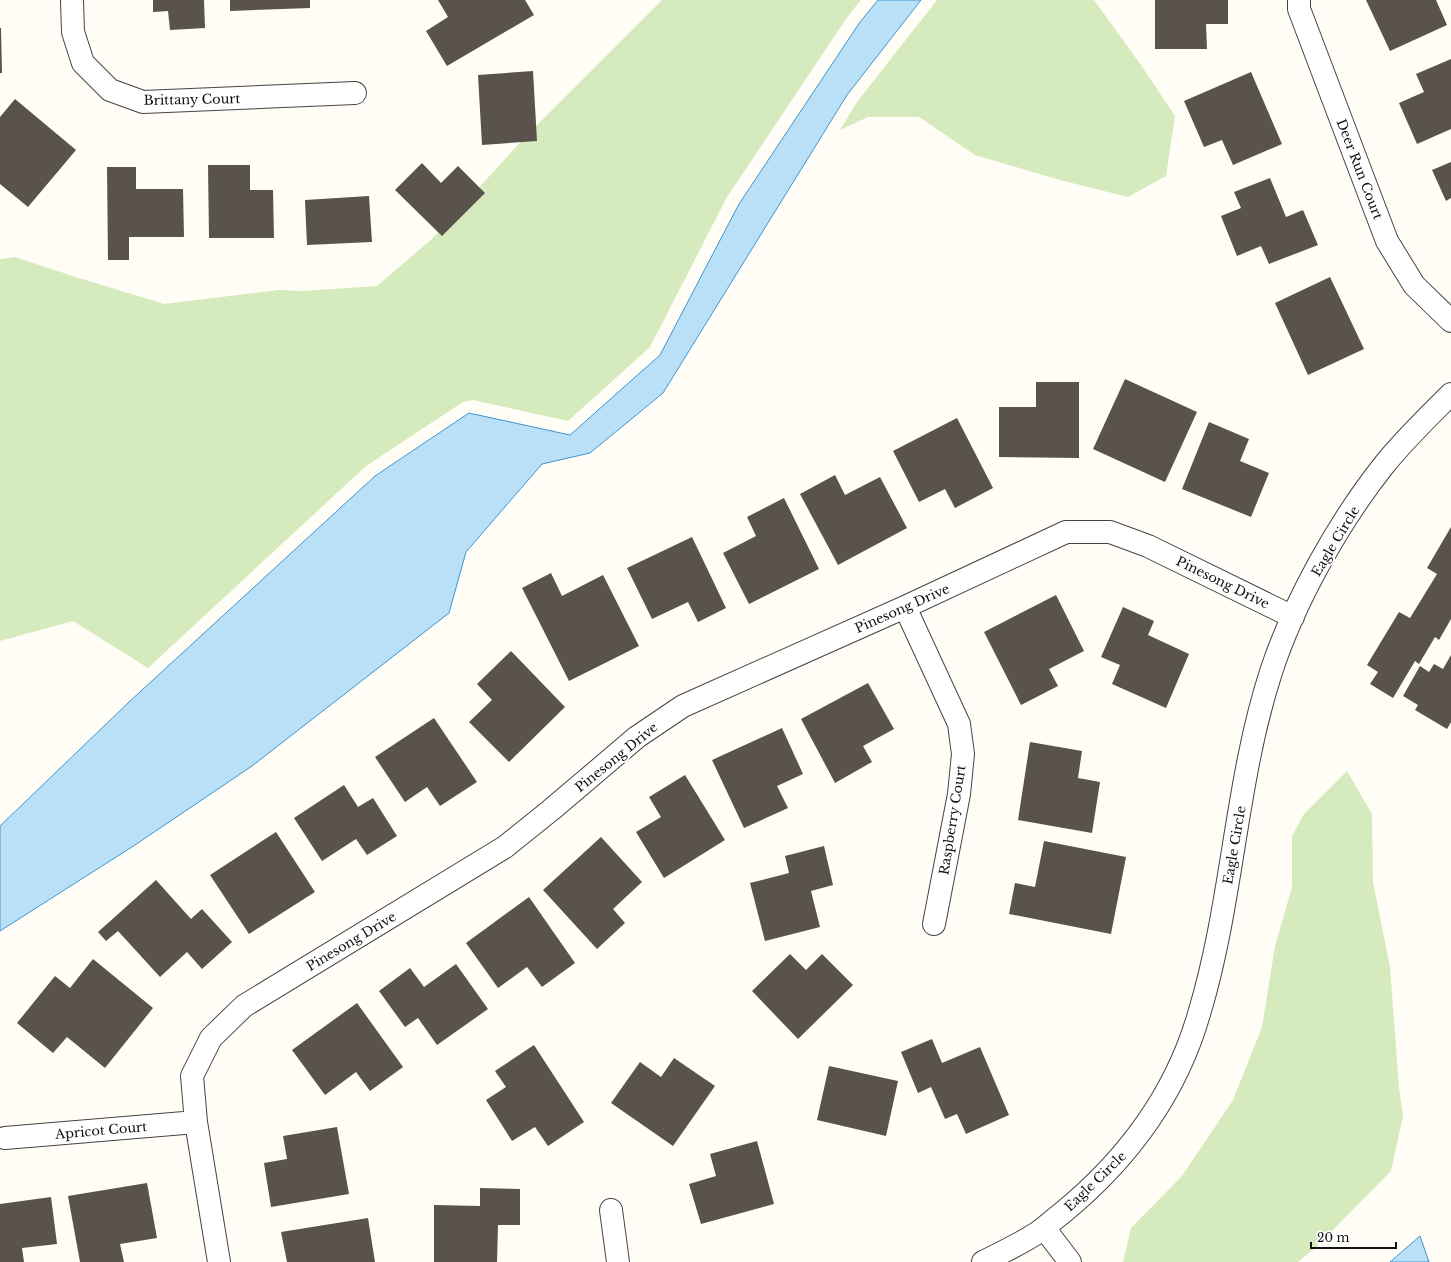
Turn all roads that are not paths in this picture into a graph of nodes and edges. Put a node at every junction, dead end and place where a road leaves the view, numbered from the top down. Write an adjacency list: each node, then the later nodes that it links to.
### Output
1 (72, 0): 3 (street, Brittany Court)
2 (1299, 0): 4 (street, Deer Run Court)
3 (355, 93)
4 (1451, 321)
5 (1451, 394): 7 (street, Eagle Circle)
6 (906, 607): 7 (street, Pinesong Drive); 8 (street, Raspberry Court); 9 (street, Pinesong Drive)
7 (1293, 617): 12 (street, Eagle Circle)
8 (934, 924)
9 (196, 1122): 10 (street, Apricot Court); 13 (street, Pinesong Drive)
10 (5, 1138)
11 (611, 1210): 14 (street)
12 (1044, 1228): 15 (street, Eagle Circle); 16 (street)
13 (219, 1262)
14 (618, 1262)
15 (983, 1262)
16 (1070, 1262)

